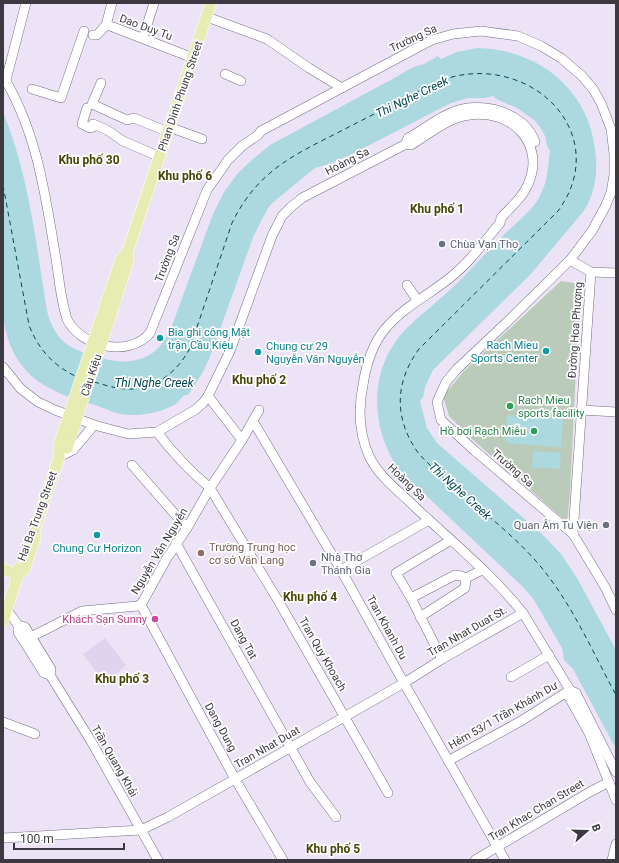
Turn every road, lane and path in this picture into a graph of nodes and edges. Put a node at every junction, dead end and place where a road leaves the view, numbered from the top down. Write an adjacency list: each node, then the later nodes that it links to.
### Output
1 (26, 3): 12 (street)
2 (112, 3): 6 (street)
3 (154, 3): 9 (street)
4 (211, 3): 5 (main road, Phan Dinh Phung Street)
5 (207, 17): 10 (main road, Phan Dinh Phung Street); 15 (street)
6 (106, 25): 8 (street, Dao Duy Tu); 9 (street, Dao Duy Tu)
7 (84, 31): 16 (street)
8 (93, 35)
9 (143, 38): 10 (street, Dao Duy Tu)
10 (193, 58): 18 (main road, Phan Dinh Phung Street)
11 (225, 74): 13 (street)
12 (4, 78): 15 (street, Trường Sa)
13 (242, 81)
14 (101, 83): 18 (street)
15 (342, 88): 21 (street, Trường Sa)
16 (32, 89)
17 (87, 108): 20 (street)
18 (169, 129): 19 (street); 20 (main road, Phan Dinh Phung Street)
19 (202, 139)
20 (160, 157): 26 (main road, Phan Dinh Phung Street)
21 (570, 260): 22 (street, Đường Hoa Phượng); 41 (street, Trường Sa)
22 (591, 272): 23 (street, Đường Hoa Phượng); 30 (street, Đường Hoa Phượng)
23 (616, 274)
24 (407, 285): 25 (street)
25 (417, 300): 28 (street, Hoàng Sa); 39 (street, Hoàng Sa)
26 (111, 301): 36 (main road, Cầu Kiệu, bridge)
27 (3, 367): 33 (street, Hoàng Sa)
28 (208, 396): 34 (street, Hoàng Sa); 35 (street)
29 (259, 410): 32 (street, Nguyễn Văn Nguyễn)
30 (581, 410): 31 (street); 41 (street, Đường Hoa Phượng)
31 (616, 412)
32 (253, 421): 35 (street, Nguyễn Văn Nguyễn); 45 (street, Tran Khanh Du)
33 (94, 425): 34 (street, Hoàng Sa); 36 (street)
34 (157, 432): 38 (street, Tran Quy Khoach)
35 (242, 440): 38 (street, Nguyễn Văn Nguyễn)
36 (59, 457): 47 (main road, Hai Ba Trung Street)
37 (132, 465): 40 (street)
38 (210, 488): 40 (street, Nguyễn Văn Nguyễn); 64 (street, Tran Quy Khoach)
39 (429, 520): 42 (street, Hoàng Sa); 45 (street)
40 (187, 528): 43 (street, Nguyễn Văn Nguyễn)
41 (573, 534): 52 (street, Trường Sa)
42 (451, 540): 46 (street, Hoàng Sa); 49 (street)
43 (176, 543): 50 (street, Nguyễn Văn Nguyễn); 67 (street, Dang Tat)
44 (3, 569): 47 (main road)
45 (341, 570): 62 (street, Tran Khanh Du)
46 (482, 570): 48 (street); 53 (street, Hoàng Sa)
47 (18, 575): 51 (main road, Hai Ba Trung Street)
48 (466, 578): 49 (street); 54 (street)
49 (411, 598): 54 (street)
50 (140, 605): 57 (street, Nguyễn Văn Nguyễn); 70 (street, Dang Dung)
51 (7, 610): 55 (main road, Hai Ba Trung Street); 56 (street, Trần Quang Khải)
52 (616, 610)
53 (523, 612): 58 (street, Hoàng Sa); 59 (street, Tran Nhat Duat St.)
54 (420, 617): 59 (street)
55 (3, 622)
56 (18, 625): 57 (street, Trần Quang Khải); 60 (street, Trần Quang Khải)
57 (31, 638): 60 (street, Trần Quang Khải)
58 (549, 655): 61 (street); 63 (street, Hoàng Sa)
59 (442, 659): 62 (street, Tran Nhat Duat St.)
60 (50, 675): 75 (street, Trần Quang Khải)
61 (511, 677)
62 (404, 683): 64 (street, Tran Nhat Duat); 68 (street, Tran Khanh Du)
63 (570, 690): 68 (street, Hẻm 53/1 Trần Khánh Dư); 69 (street); 71 (street)
64 (344, 717): 67 (street, Tran Nhat Duat); 72 (street, Tran Quy Khoach)
65 (3, 722): 66 (street)
66 (35, 734)
67 (291, 747): 70 (street, Tran Nhat Duat); 74 (street, Dang Tat)
68 (448, 761): 78 (street, Tran Khanh Du)
69 (616, 771)
70 (235, 779): 75 (street, Tran Nhat Duat); 80 (street, Dang Dung)
71 (609, 782): 73 (street); 78 (street, Tran Khac Chan Street)
72 (388, 793)
73 (616, 800)
74 (336, 817)
75 (141, 830): 76 (street); 79 (street, Trần Quang Khải)
76 (3, 838)
77 (616, 844): 83 (street)
78 (497, 847): 81 (street, Tran Khac Chan Street); 82 (street, Tran Khanh Du)
79 (158, 860)
80 (283, 860)
81 (475, 860)
82 (505, 860)
83 (612, 860)

